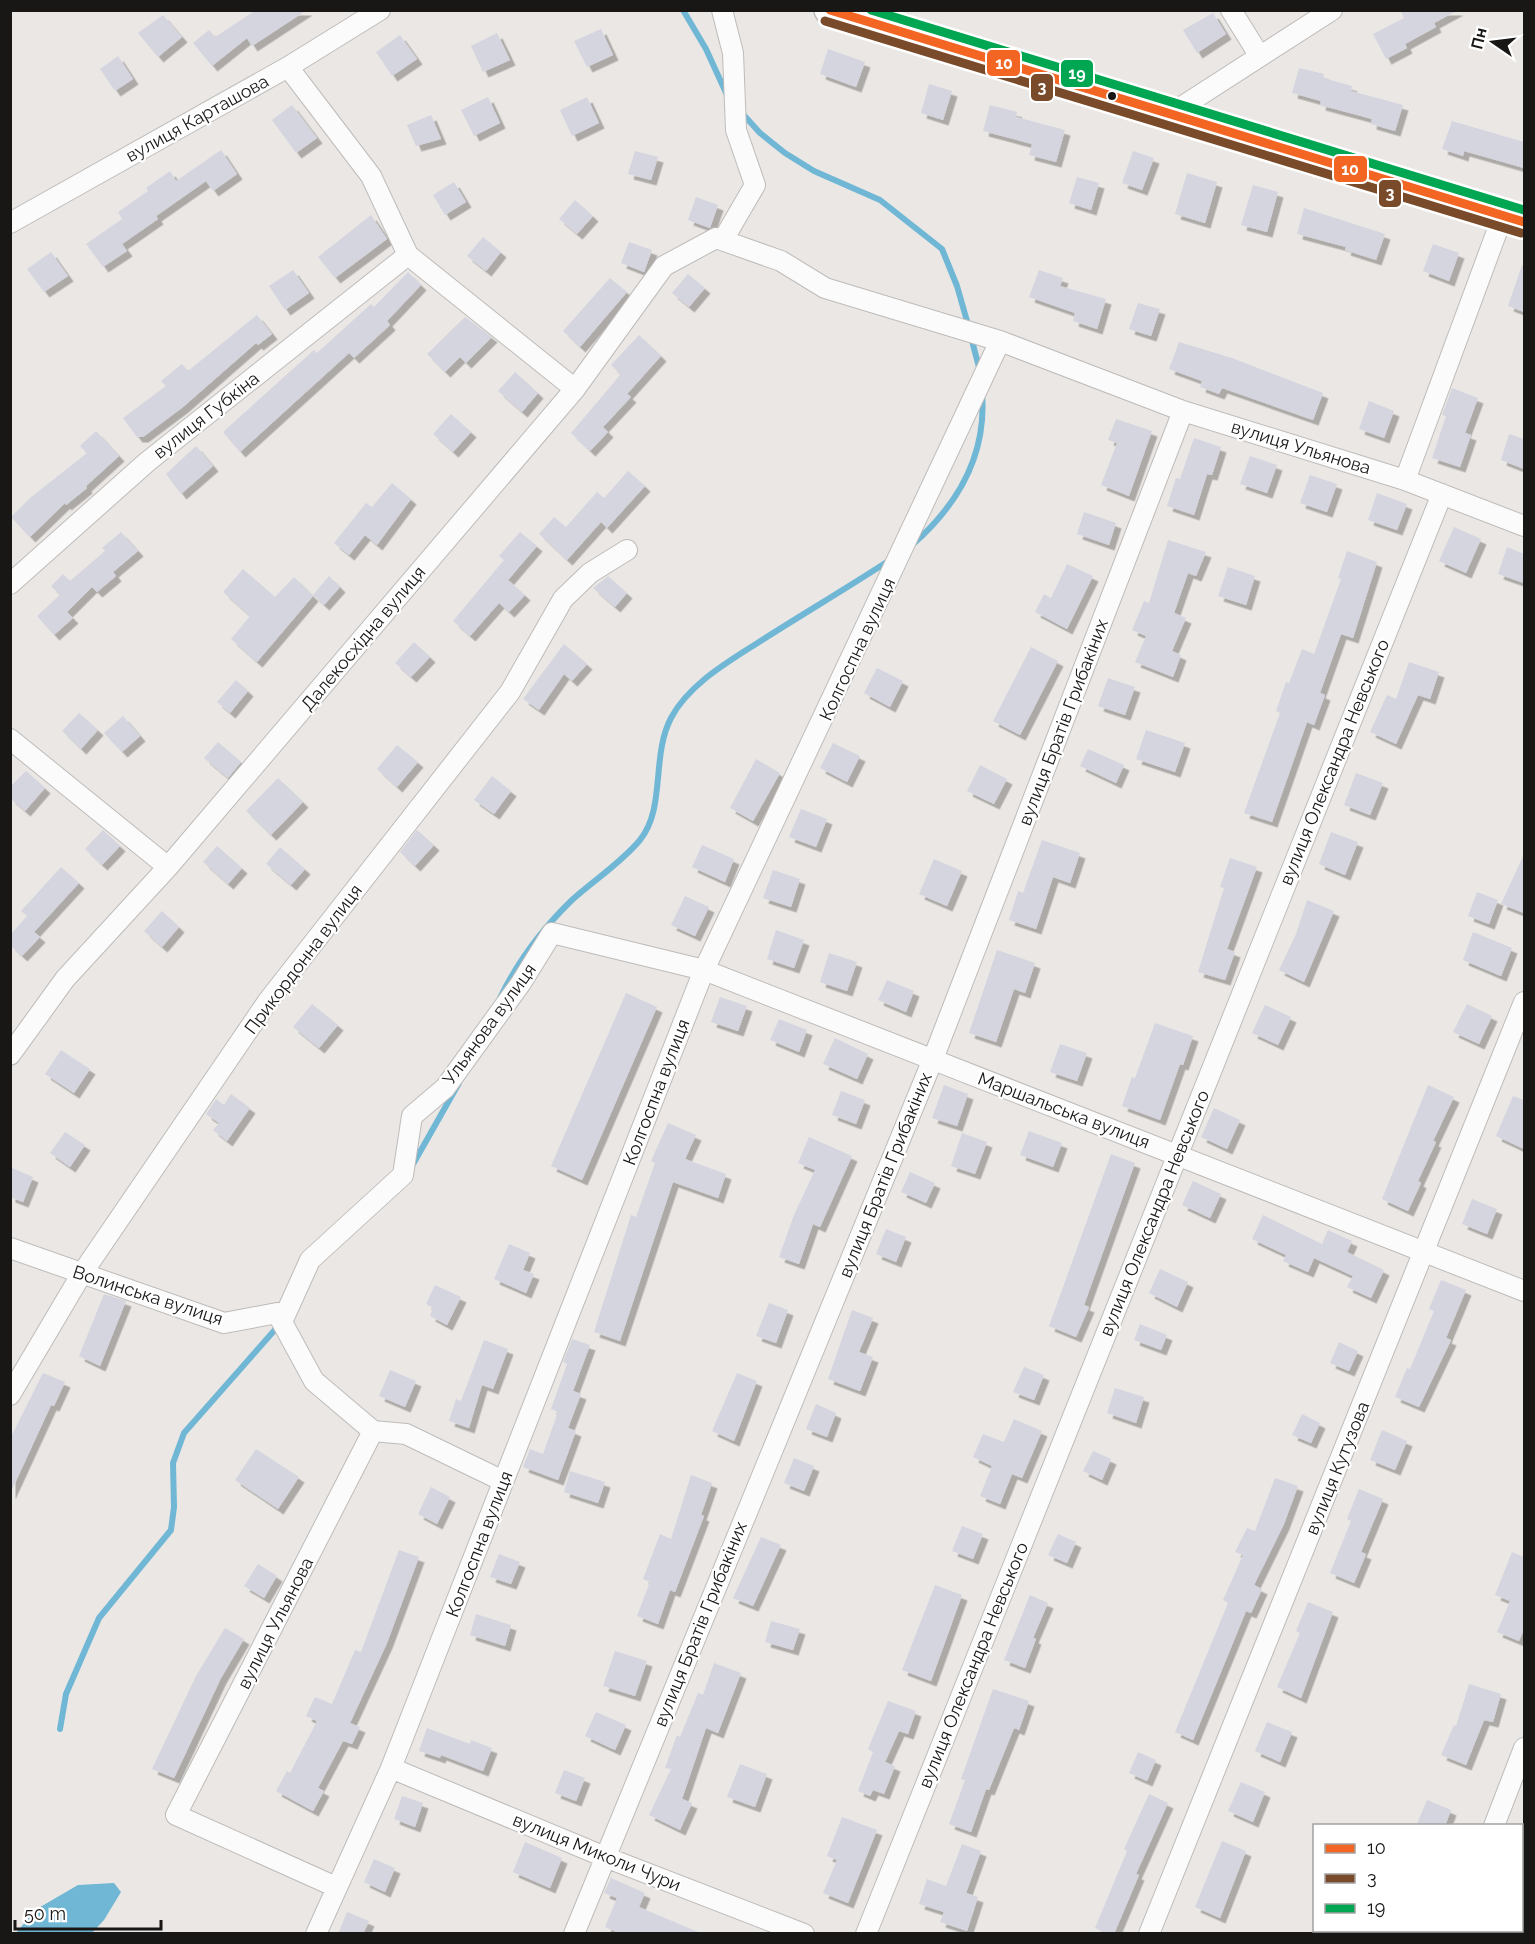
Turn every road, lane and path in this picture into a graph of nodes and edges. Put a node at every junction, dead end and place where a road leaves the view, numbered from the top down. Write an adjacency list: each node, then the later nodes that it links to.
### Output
1 (380, 10): 7 (street, вулиця Карташова)
2 (722, 10): 11 (street)
3 (828, 10): 8 (street)
4 (1231, 10): 6 (street)
5 (1332, 10): 6 (street)
6 (1260, 55): 8 (street)
7 (288, 67): 10 (street, вулиця Карташова); 12 (street)
8 (1169, 115): 9 (street)
9 (1514, 218): 16 (street)
10 (10, 223)
11 (723, 240): 13 (street); 14 (street, Далекосхідна вулиця)
12 (408, 255): 14 (street); 20 (street, вулиця Губкіна)
13 (1000, 341): 15 (street, вулиця Ульянова); 23 (street, Колгоспна вулиця)
14 (575, 389): 22 (street, Далекосхідна вулиця)
15 (1184, 411): 16 (street, вулиця Ульянова); 26 (street, вулиця Братів Грибакіних)
16 (1405, 480): 17 (street, вулиця Ульянова)
17 (1442, 494): 18 (street, вулиця Ульянова); 27 (street, вулиця Олександра Невського)
18 (1524, 526)
19 (627, 550): 30 (street, Прикордонна вулиця)
20 (10, 584)
21 (10, 739): 22 (street)
22 (168, 867): 25 (street, Далекосхідна вулиця)
23 (704, 970): 26 (street, Маршальська вулиця); 32 (street, Ульянова вулиця); 35 (street, Колгоспна вулиця)
24 (1524, 1002): 29 (street, вулиця Кутузова)
25 (10, 1055)
26 (933, 1059): 27 (street, Маршальська вулиця); 39 (street, вулиця Братів Грибакіних)
27 (1177, 1154): 29 (street, Маршальська вулиця); 44 (street, вулиця Олександра Невського)
28 (10, 1248): 30 (street, Волинська вулиця)
29 (1424, 1252): 31 (street, Маршальська вулиця); 45 (street, вулиця Кутузова)
30 (81, 1275): 32 (street, Волинська вулиця); 33 (street, Прикордонна вулиця)
31 (1524, 1291)
32 (282, 1322): 34 (street)
33 (10, 1395)
34 (373, 1431): 35 (street); 40 (street, вулиця Ульянова)
35 (503, 1481): 37 (street, Колгоспна вулиця)
36 (1524, 1748): 38 (street)
37 (391, 1768): 39 (street, вулиця Миколи Чури); 40 (street, Колгоспна вулиця)
38 (1495, 1824)
39 (605, 1857): 42 (street, вулиця Братів Грибакіних); 43 (street, вулиця Миколи Чури)
40 (336, 1887): 41 (street, Колгоспна вулиця)
41 (316, 1934)
42 (574, 1934)
43 (804, 1934)
44 (866, 1934)
45 (1149, 1934)

